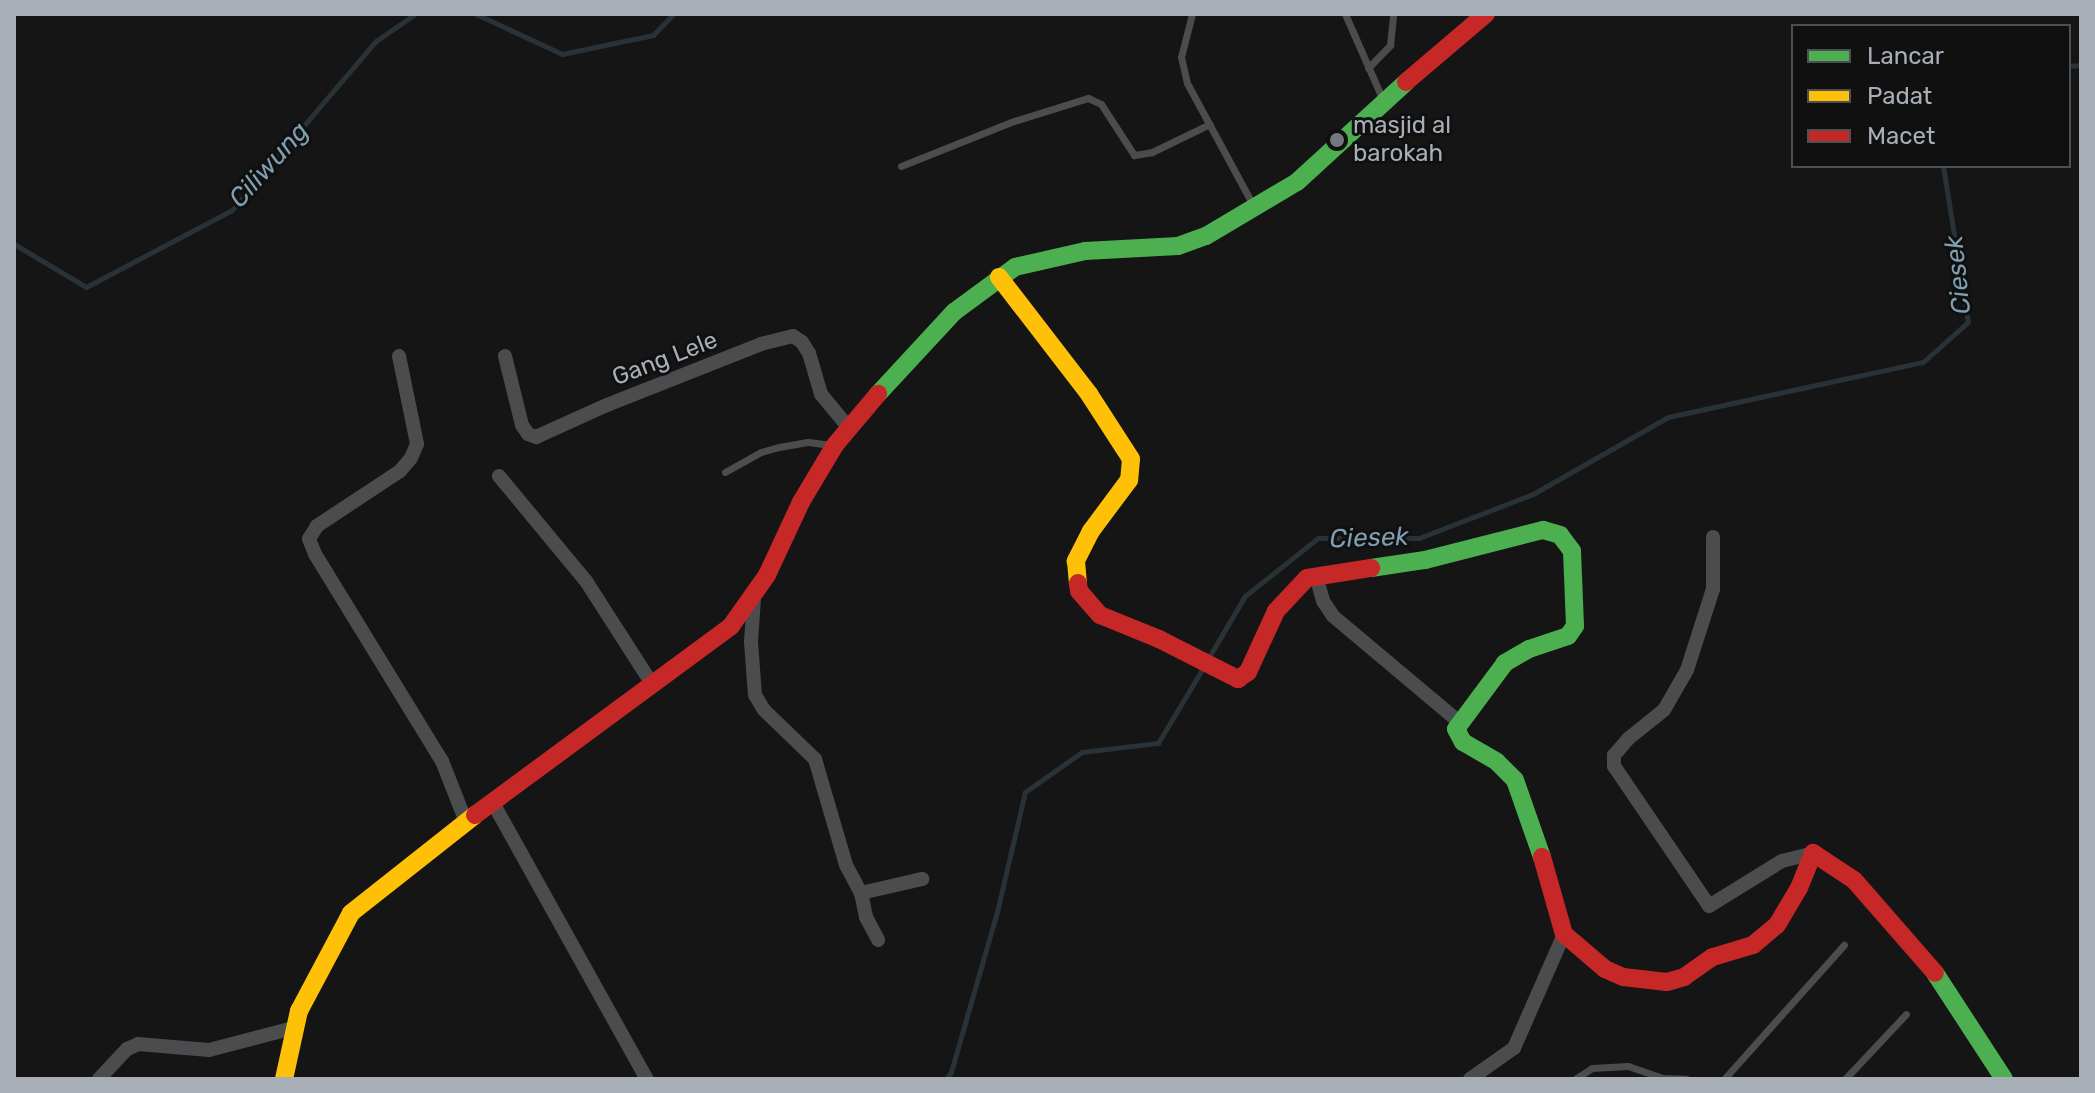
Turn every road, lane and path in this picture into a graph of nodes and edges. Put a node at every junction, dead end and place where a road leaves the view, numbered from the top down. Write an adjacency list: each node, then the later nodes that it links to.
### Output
1 (1192, 14): 7 (lane)
2 (1345, 14): 5 (lane)
3 (1393, 14): 5 (lane)
4 (1486, 14): 6 (street)
5 (1368, 68): 6 (lane)
6 (1383, 101): 9 (street)
7 (1210, 124): 8 (lane); 9 (lane)
8 (901, 166)
9 (1254, 206): 10 (street)
10 (999, 277): 13 (street); 18 (street)
11 (399, 356): 23 (street)
12 (505, 356): 13 (street, Gang Lele)
13 (848, 427): 14 (street)
14 (835, 445): 15 (lane); 19 (street)
15 (725, 472)
16 (499, 476): 20 (street)
17 (1713, 537): 24 (street)
18 (1316, 576): 21 (street); 21 (street)
19 (754, 598): 20 (street); 26 (street)
20 (652, 684): 22 (street)
21 (1458, 721): 27 (street)
22 (492, 801): 23 (street); 34 (street)
23 (466, 822): 31 (street)
24 (1813, 853): 27 (street); 40 (street)
25 (922, 879): 26 (street)
26 (861, 893): 28 (street)
27 (1564, 934): 35 (street)
28 (878, 940)
29 (1844, 945): 38 (lane)
30 (1906, 1014): 39 (lane)
31 (293, 1028): 32 (street); 33 (street)
32 (99, 1079)
33 (284, 1079)
34 (647, 1079)
35 (1470, 1079)
36 (1575, 1079): 37 (lane)
37 (1686, 1079)
38 (1724, 1079)
39 (1845, 1079)
40 (2004, 1079)

